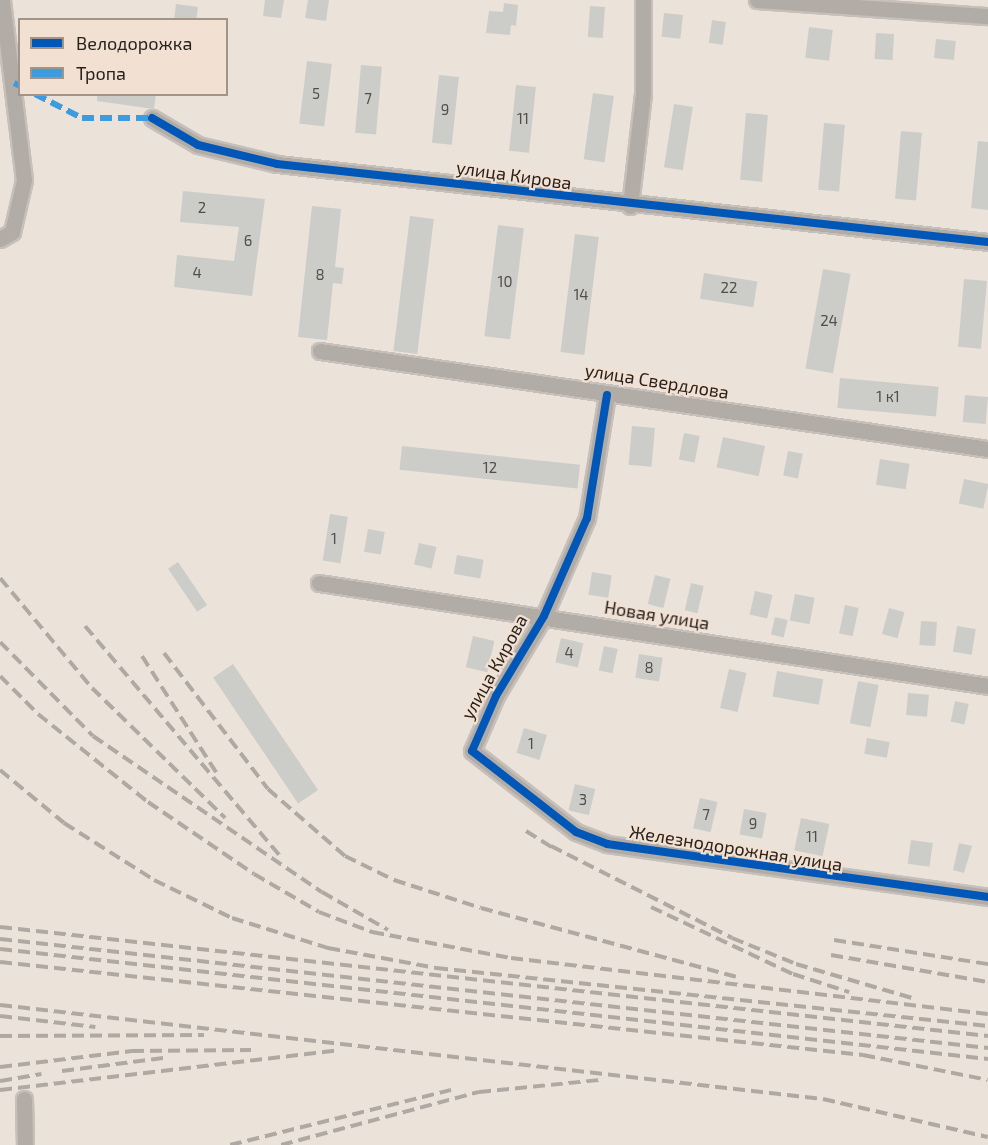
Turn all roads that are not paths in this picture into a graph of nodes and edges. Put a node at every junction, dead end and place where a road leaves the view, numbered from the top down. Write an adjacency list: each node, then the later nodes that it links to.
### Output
1 (2, 0): 7 (street)
2 (643, 0): 6 (street)
3 (757, 0): 4 (street)
4 (988, 16)
5 (152, 118): 6 (street, улица Кирова)
6 (630, 206): 8 (street, улица Кирова)
7 (0, 239)
8 (988, 242)
9 (320, 351): 10 (street, улица Свердлова)
10 (608, 395): 11 (street, улица Свердлова); 13 (street, улица Кирова)
11 (988, 449)
12 (319, 583): 13 (street, Новая улица)
13 (544, 616): 14 (street, Новая улица); 15 (street, улица Кирова)
14 (988, 686)
15 (472, 751): 16 (street, Железнодорожная улица)
16 (988, 897)
17 (24, 1099): 18 (street)
18 (25, 1145)

